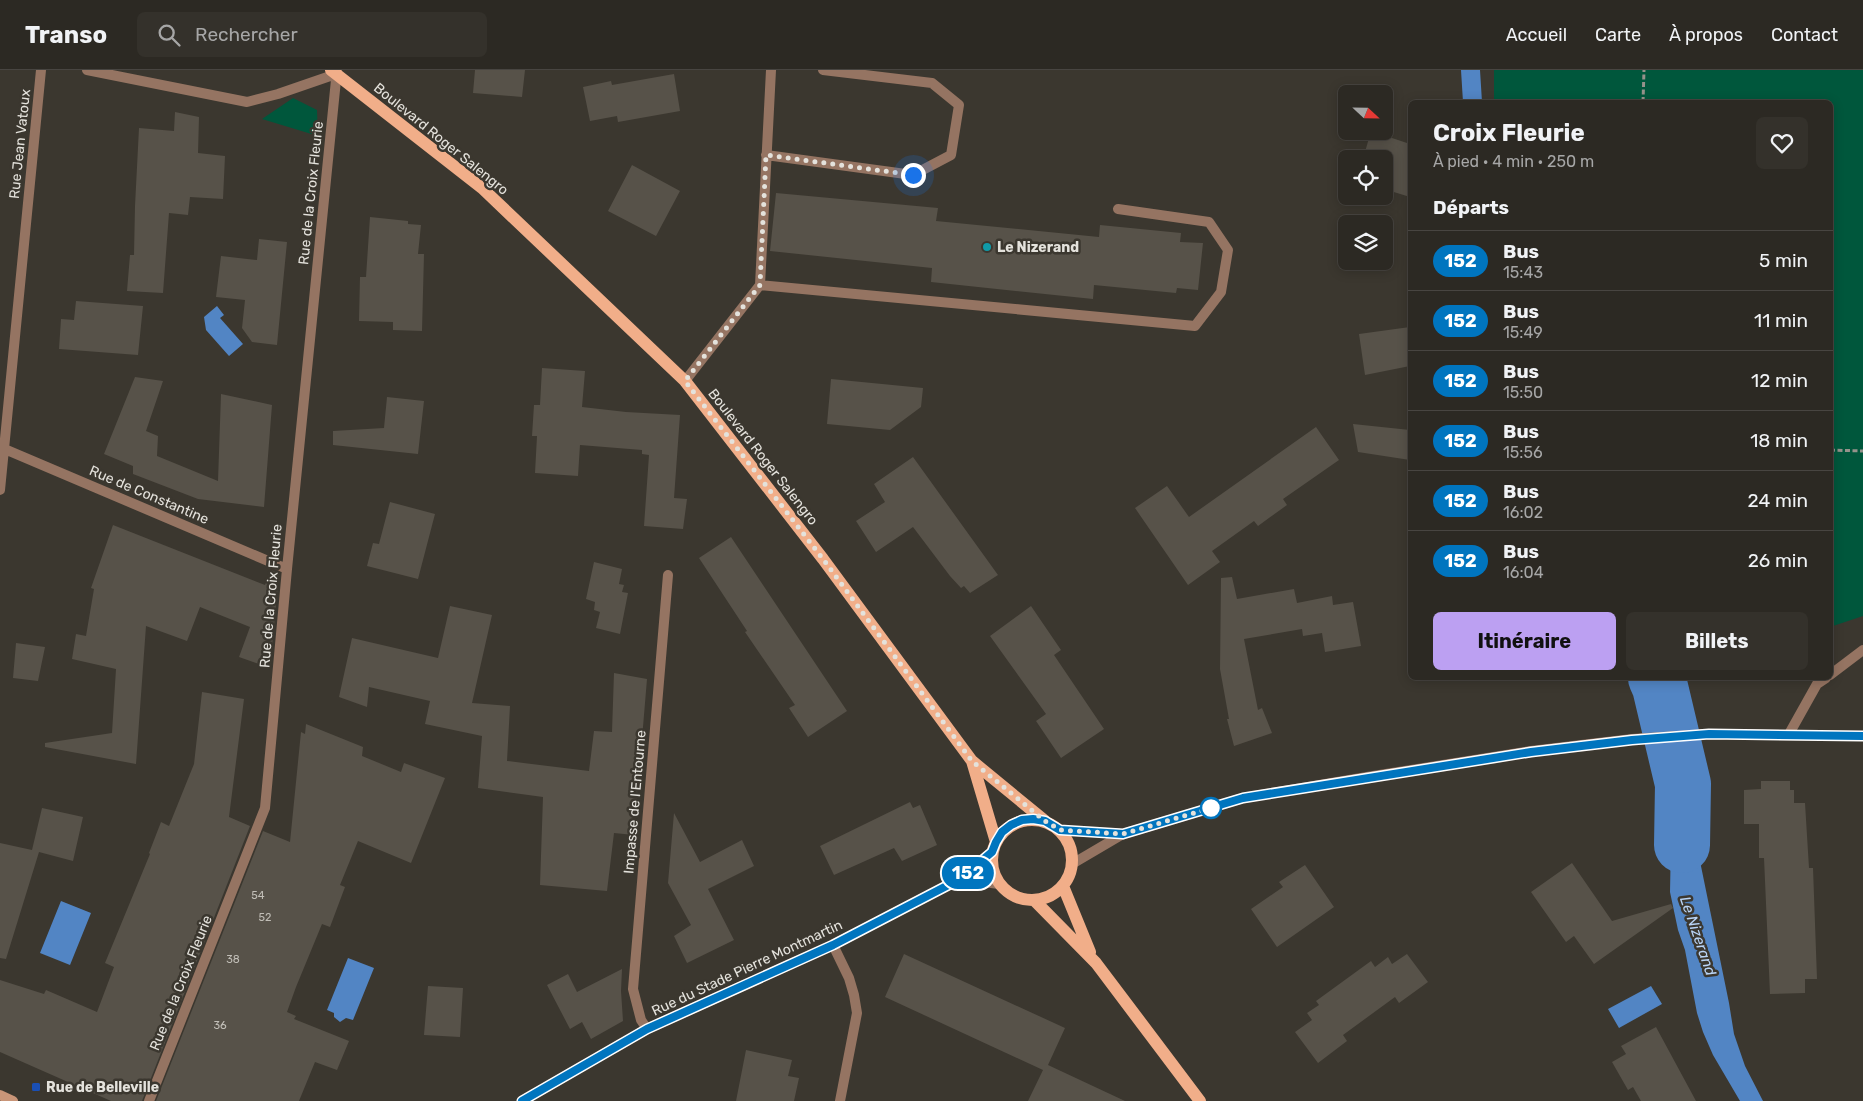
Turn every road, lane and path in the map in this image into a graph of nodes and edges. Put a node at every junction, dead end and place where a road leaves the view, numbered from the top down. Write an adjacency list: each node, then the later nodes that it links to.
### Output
1 (41, 70): 12 (street, Rue Jean Vatoux)
2 (87, 70): 6 (street)
3 (770, 70): 8 (street)
4 (822, 70): 8 (street)
5 (1644, 70): 7 (path)
6 (335, 71): 11 (main road, Boulevard Roger Salengro); 16 (street, Rue de la Croix Fleurie)
7 (1643, 100)
8 (766, 155): 10 (street)
9 (1118, 209): 10 (street)
10 (760, 285): 11 (street)
11 (685, 381): 23 (main road, Boulevard Roger Salengro)
12 (2, 447): 15 (street, Rue Jean Vatoux); 16 (street, Rue de Constantine)
13 (1833, 450): 14 (path)
14 (1863, 451)
15 (0, 490)
16 (287, 569): 38 (street, Rue de la Croix Fleurie)
17 (668, 575): 35 (street, Impasse de l'Entourne)
18 (1863, 650): 19 (street)
19 (1833, 672)
20 (1823, 680): 21 (street)
21 (1788, 734): 22 (street); 26 (street)
22 (1863, 736)
23 (972, 761): 24 (main road, Boulevard Roger Salengro); 27 (main road, Boulevard Roger Salengro)
24 (1045, 821): 25 (main road); 27 (main road)
25 (1060, 830): 26 (street); 28 (main road)
26 (1123, 834): 28 (street)
27 (994, 847): 29 (street, Rue du Stade Pierre Montmartin); 30 (main road)
28 (1072, 864): 31 (main road)
29 (960, 879): 30 (street); 33 (street, Rue du Stade Pierre Montmartin)
30 (999, 884): 32 (main road)
31 (1063, 886): 32 (main road); 34 (main road)
32 (1034, 900): 34 (main road)
33 (833, 945): 35 (street, Rue du Stade Pierre Montmartin); 40 (street)
34 (1096, 963): 41 (main road)
35 (647, 1029): 39 (street, Rue du Stade Pierre Montmartin)
36 (0, 1095): 37 (main road)
37 (13, 1101)
38 (149, 1101)
39 (522, 1101)
40 (840, 1101)
41 (1200, 1101)

